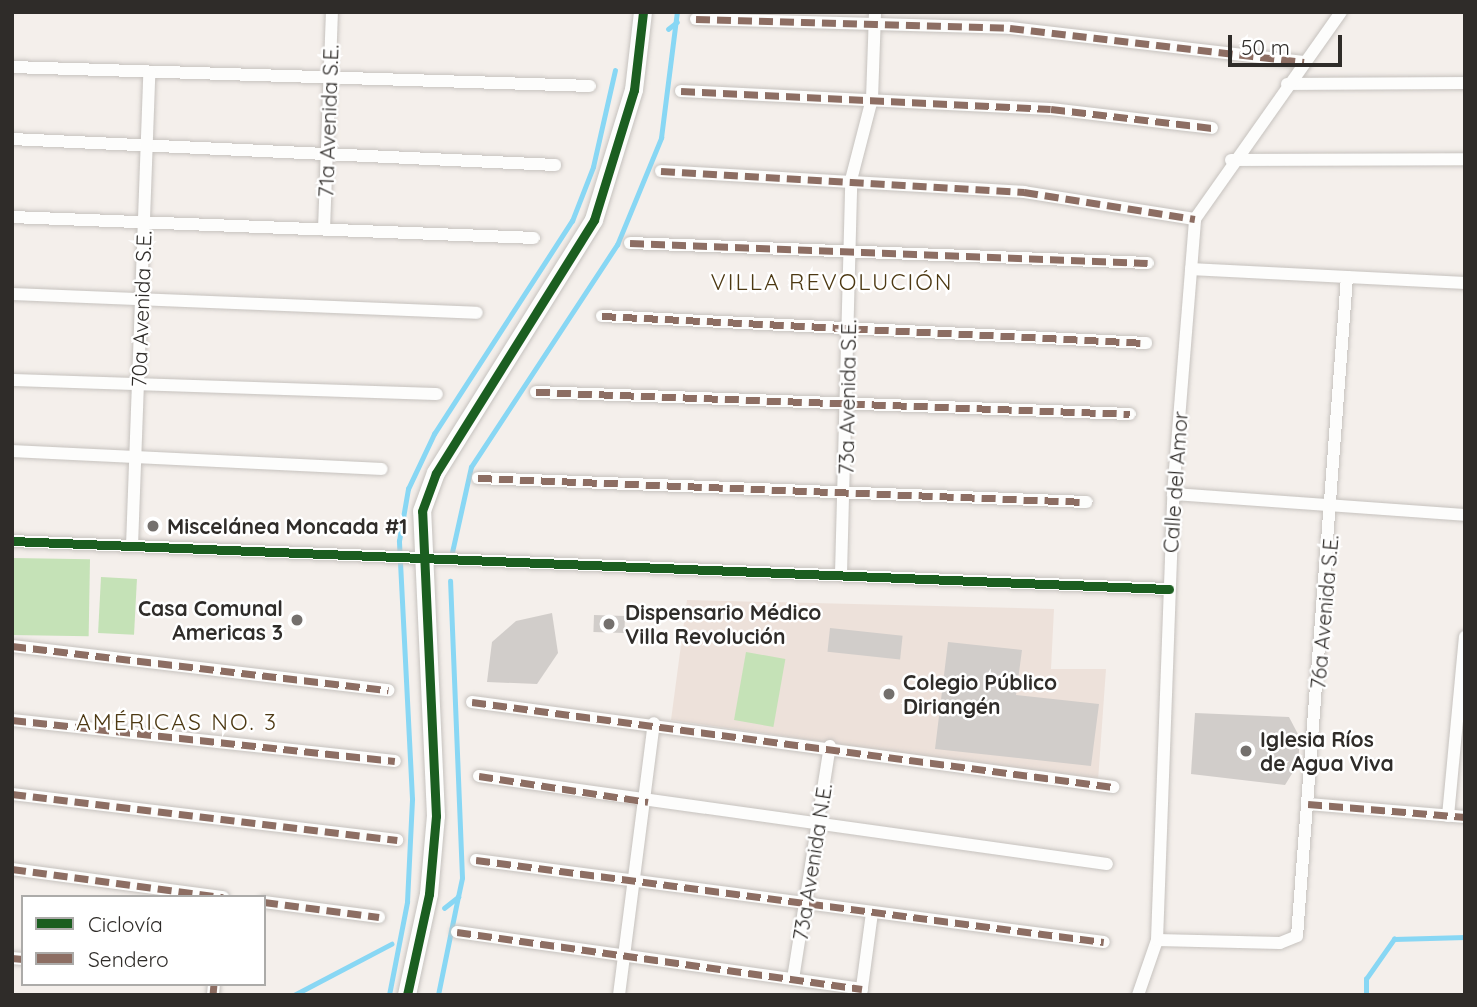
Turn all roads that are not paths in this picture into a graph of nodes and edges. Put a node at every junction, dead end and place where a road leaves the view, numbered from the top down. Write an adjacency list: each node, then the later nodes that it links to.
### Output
1 (332, 12): 10 (street, 71a Avenida S.E.)
2 (634, 12): 3 (street)
3 (643, 12): 59 (street)
4 (1341, 12): 7 (street, Calle del Amor)
5 (875, 18): 6 (street); 7 (street); 15 (street, 73a Avenida S.E.)
6 (696, 19)
7 (1304, 62): 12 (street, Calle del Amor)
8 (12, 67): 9 (street)
9 (149, 72): 10 (street); 18 (street, 70a Avenida S.E.)
10 (329, 77): 13 (street); 19 (street, 71a Avenida S.E.)
11 (1465, 83): 12 (street)
12 (1287, 84): 21 (street, Calle del Amor)
13 (590, 86)
14 (681, 91): 15 (street)
15 (872, 99): 16 (street); 24 (street, 73a Avenida S.E.)
16 (1212, 128)
17 (12, 139): 18 (street)
18 (146, 145): 19 (street); 27 (street, 70a Avenida S.E.)
19 (327, 154): 22 (street); 28 (street, 71a Avenida S.E.)
20 (1465, 159): 21 (street)
21 (1231, 160): 26 (street, Calle del Amor)
22 (555, 165)
23 (661, 171): 24 (street)
24 (850, 180): 26 (street); 31 (street, 73a Avenida S.E.)
25 (12, 217): 27 (street)
26 (1195, 219): 33 (street, Calle del Amor)
27 (144, 222): 28 (street); 37 (street, 70a Avenida S.E.)
28 (324, 229): 29 (street)
29 (534, 238)
30 (630, 243): 31 (street)
31 (849, 251): 32 (street); 40 (street, 73a Avenida S.E.)
32 (1149, 263)
33 (1191, 269): 34 (street); 53 (street, Calle del Amor)
34 (1347, 277): 35 (street); 55 (street, 76a Avenida S.E.)
35 (1465, 283)
36 (12, 294): 37 (street)
37 (141, 299): 38 (street); 43 (street, 70a Avenida S.E.)
38 (477, 313)
39 (602, 316): 40 (street)
40 (848, 328): 41 (street); 46 (street, 73a Avenida S.E.)
41 (1146, 343)
42 (12, 380): 43 (street)
43 (138, 384): 45 (street); 49 (street, 70a Avenida S.E.)
44 (536, 392): 46 (street)
45 (437, 394)
46 (847, 403): 47 (street); 52 (street, 73a Avenida S.E.)
47 (1130, 414)
48 (12, 451): 49 (street)
49 (135, 457): 50 (street); 58 (street, 70a Avenida S.E.)
50 (382, 469)
51 (478, 478): 52 (street)
52 (845, 490): 54 (street); 60 (street, 73a Avenida S.E.)
53 (1172, 494): 55 (street); 61 (street, Calle del Amor)
54 (1087, 502)
55 (1333, 506): 56 (street); 75 (street, 76a Avenida S.E.)
56 (1465, 515)
57 (12, 541): 58 (street)
58 (132, 546): 59 (street)
59 (414, 557): 60 (street); 95 (street)
60 (841, 574): 61 (street)
61 (1169, 589): 90 (street, Calle del Amor)
62 (1465, 637): 64 (street)
63 (12, 646): 65 (street)
64 (1464, 653): 76 (street)
65 (388, 690)
66 (472, 702): 68 (street)
67 (12, 720): 70 (street)
68 (654, 723): 69 (street); 74 (street)
69 (830, 746): 72 (street); 78 (street, 73a Avenida N.E.)
70 (396, 761)
71 (479, 776): 74 (street)
72 (1113, 787)
73 (12, 794): 79 (street)
74 (648, 802): 78 (street); 83 (street)
75 (1308, 804): 76 (street); 90 (street, 76a Avenida S.E.)
76 (1448, 816): 77 (street)
77 (1465, 817)
78 (817, 824): 81 (street); 86 (street, 73a Avenida N.E.)
79 (397, 840)
80 (476, 860): 83 (street)
81 (1107, 864)
82 (12, 870): 84 (street)
83 (637, 883): 86 (street); 92 (street)
84 (207, 895)
85 (266, 902): 88 (street)
86 (806, 904): 87 (street); 93 (street, 73a Avenida N.E.)
87 (873, 913): 91 (street); 94 (street)
88 (379, 917)
89 (457, 932): 92 (street)
90 (1157, 940): 97 (street, Calle del Amor)
91 (1104, 942)
92 (625, 953): 93 (street); 96 (street)
93 (793, 979): 94 (street)
94 (861, 992)
95 (407, 995)
96 (619, 995)
97 (1138, 995)

